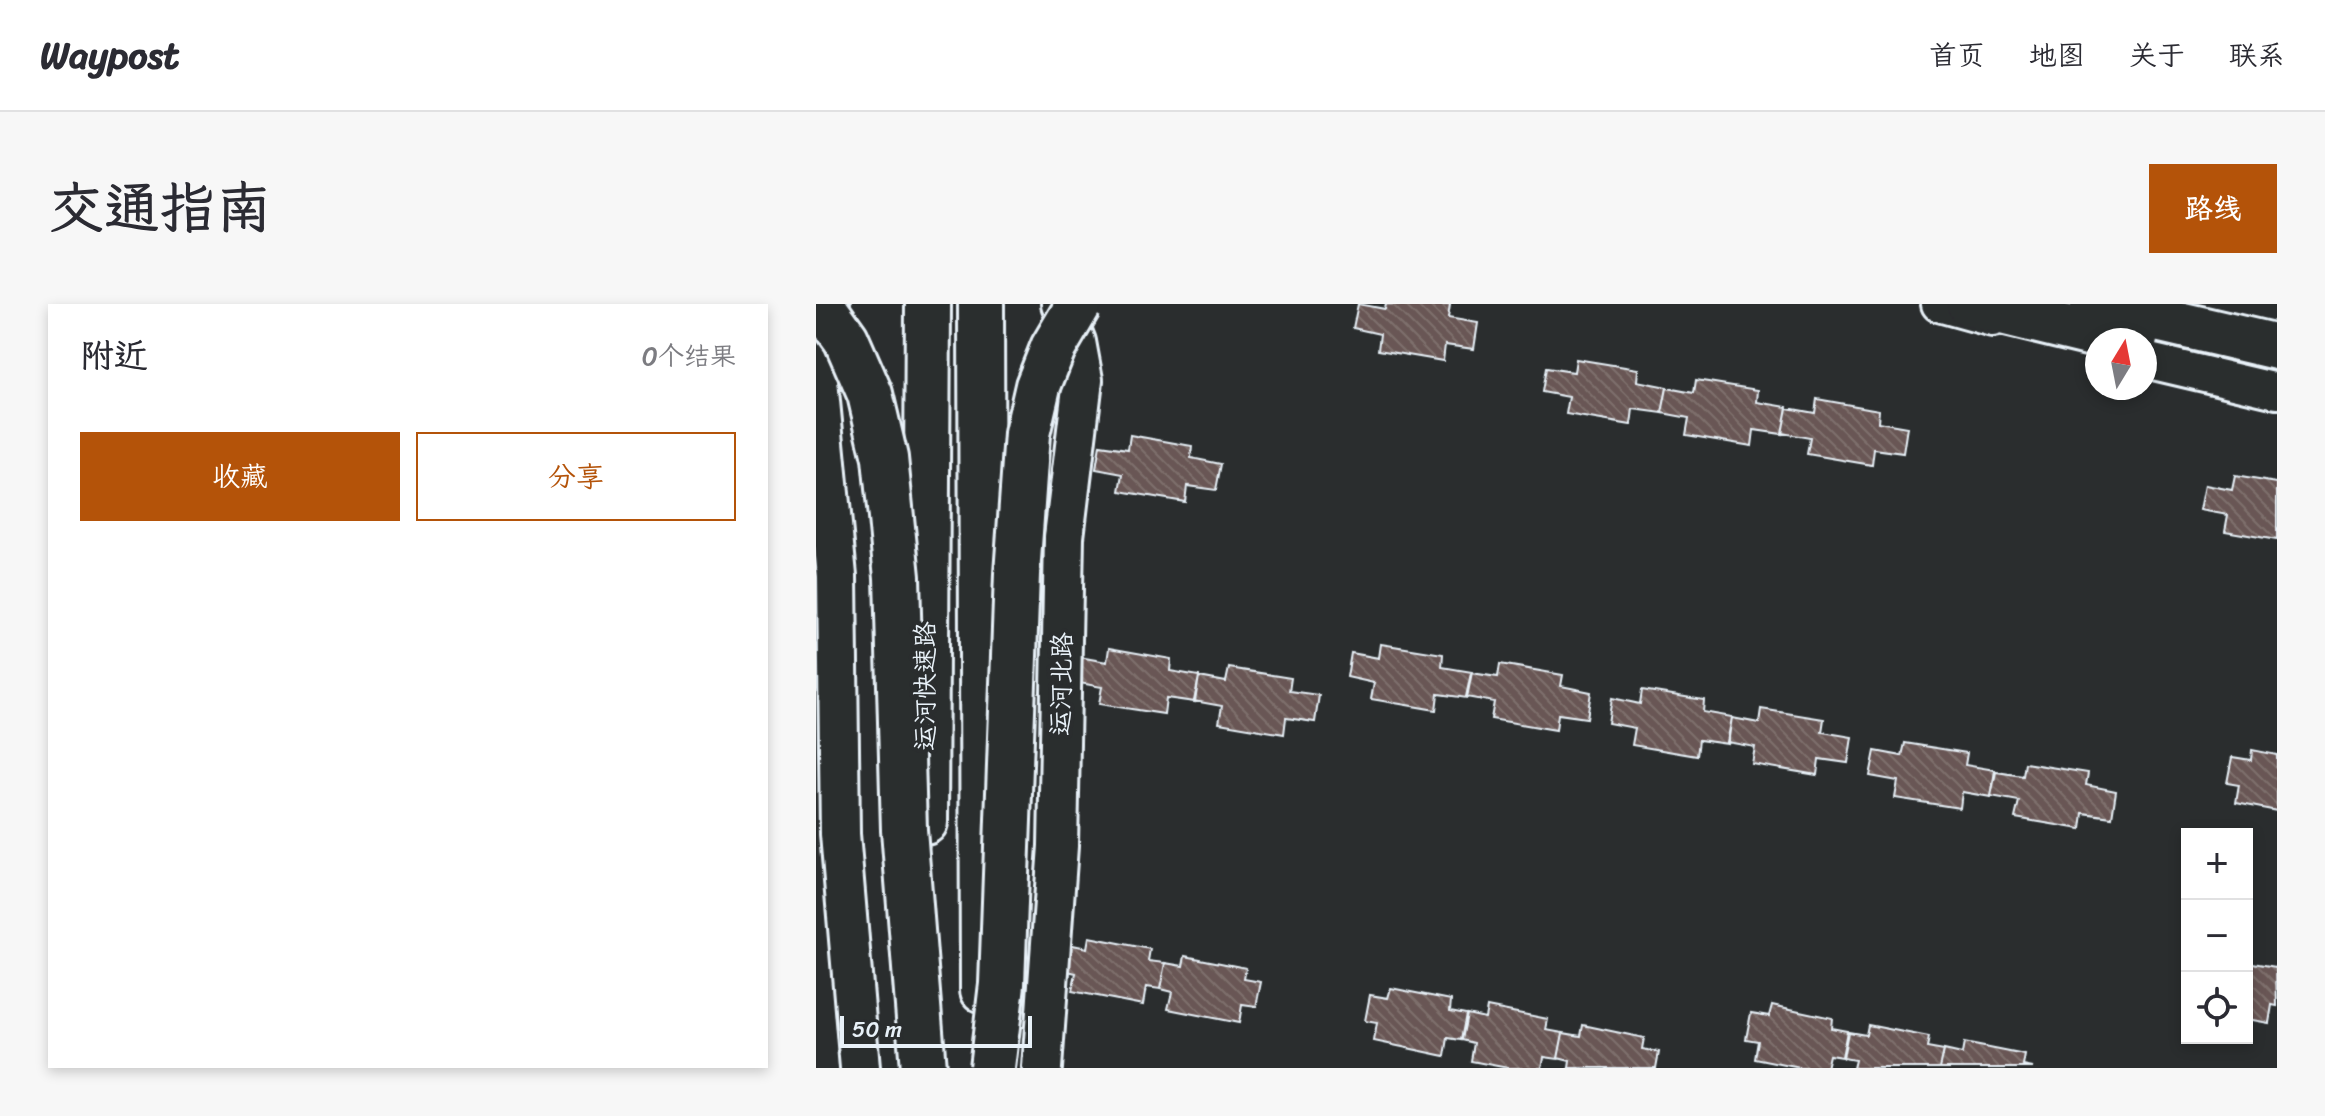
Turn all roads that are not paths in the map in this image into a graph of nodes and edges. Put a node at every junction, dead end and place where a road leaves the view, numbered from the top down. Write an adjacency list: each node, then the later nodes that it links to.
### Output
1 (821, 304): 18 (highway, bridge)
2 (830, 304): 17 (main road)
3 (928, 304): 18 (highway, 运河快速路)
4 (981, 304): 19 (highway)
5 (1061, 304): 21 (main road, 运河北路)
6 (1079, 304): 20 (highway, bridge)
7 (1939, 304): 12 (street)
8 (1969, 304): 10 (highway)
9 (2093, 304): 13 (highway)
10 (2085, 332)
11 (2157, 341): 14 (highway)
12 (2085, 344)
13 (2277, 347)
14 (2277, 354)
15 (2157, 363): 16 (street)
16 (2277, 391)
17 (860, 1068)
18 (926, 1068)
19 (983, 1068)
20 (992, 1068)
21 (1042, 1068)

